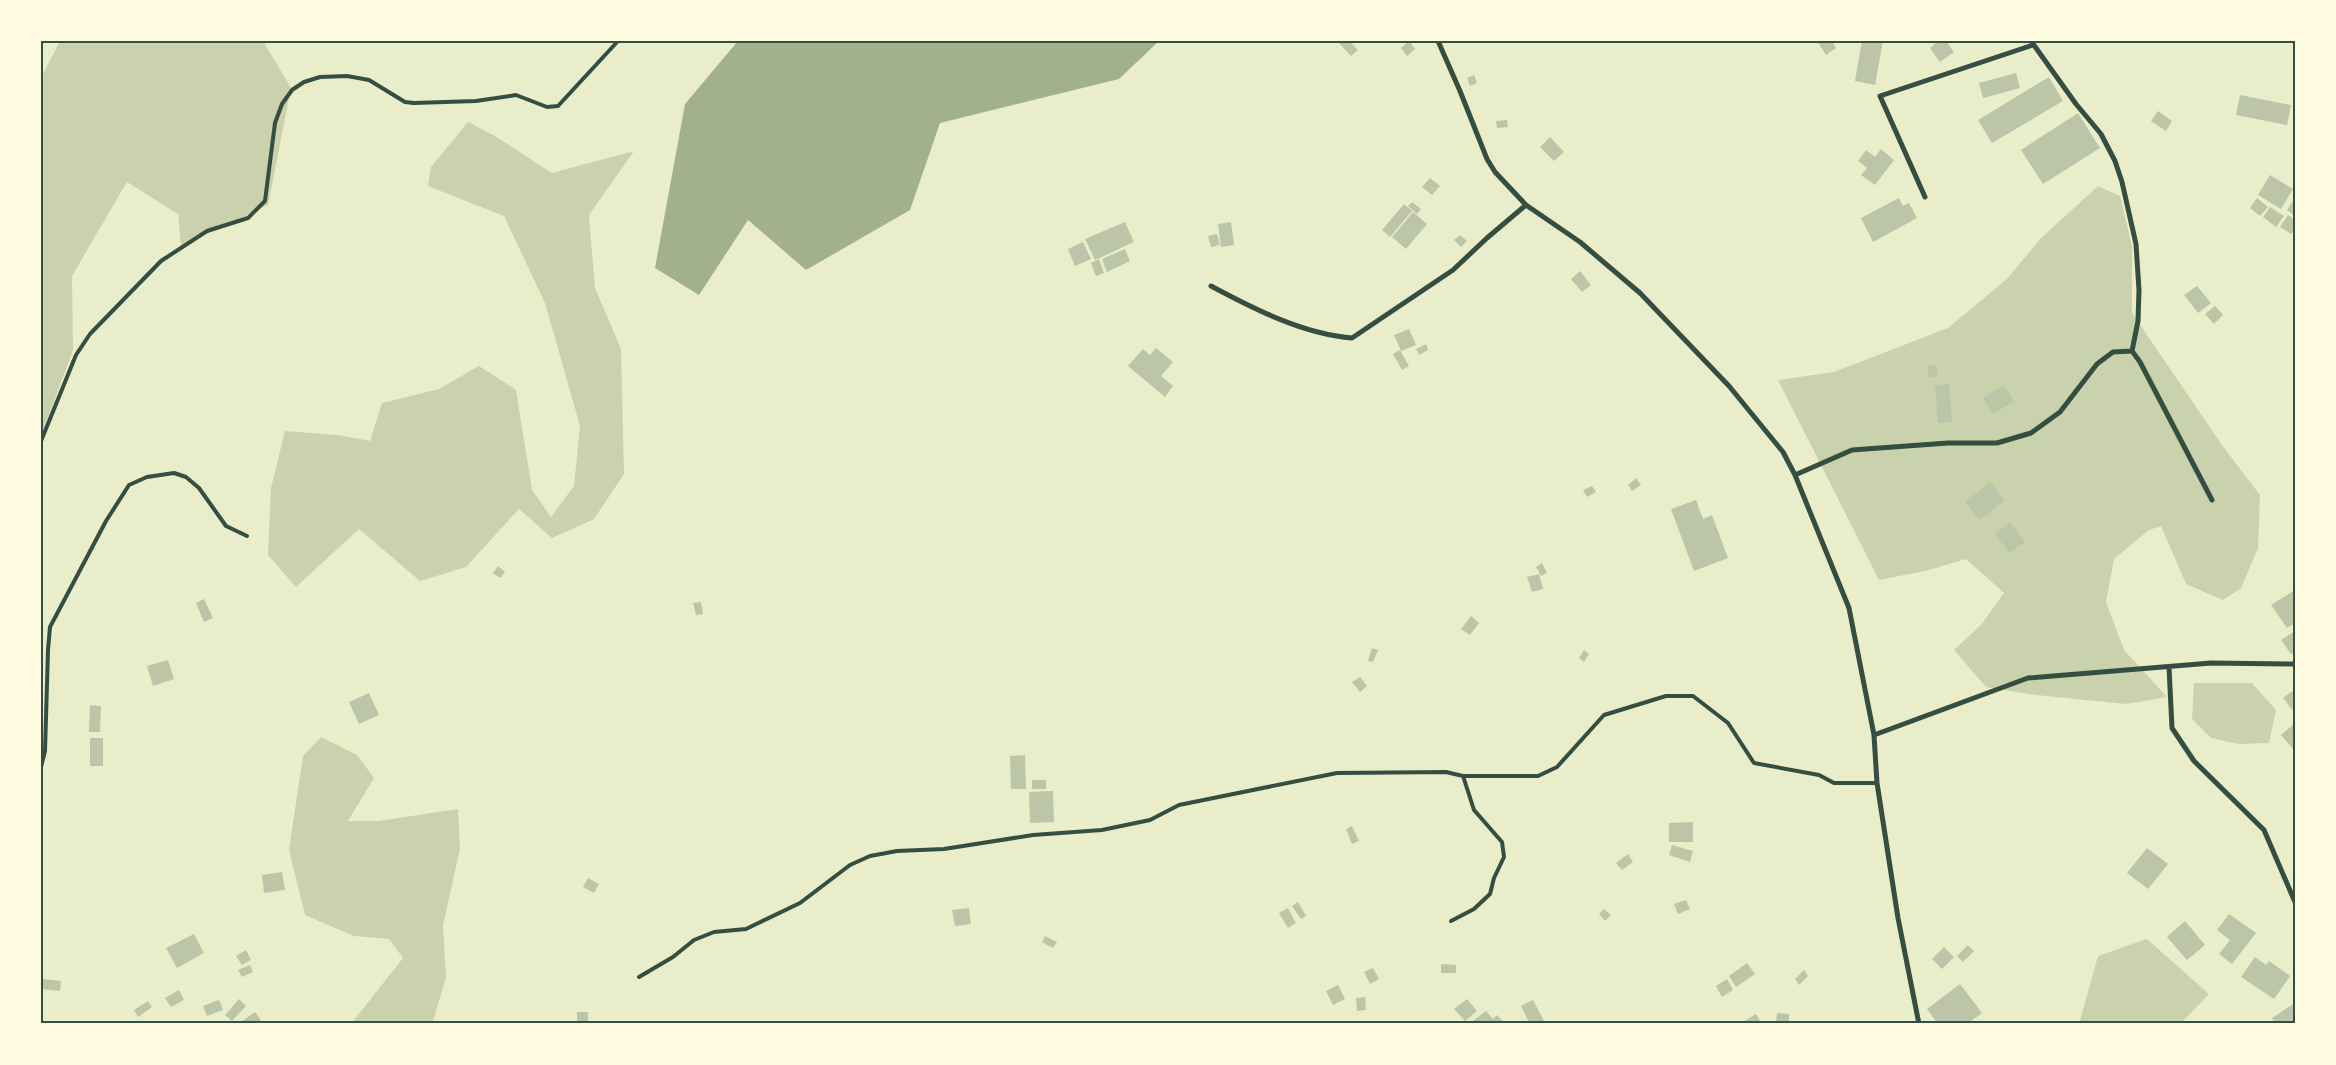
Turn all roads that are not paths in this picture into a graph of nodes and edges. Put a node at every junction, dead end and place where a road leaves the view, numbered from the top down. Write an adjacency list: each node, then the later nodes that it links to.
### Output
1 (618, 41): 8 (lane)
2 (1438, 41): 5 (street)
3 (2032, 43): 4 (street); 7 (street)
4 (1925, 197)
5 (1526, 205): 6 (street); 9 (street)
6 (1211, 286)
7 (2132, 351): 9 (street); 10 (street)
8 (41, 441)
9 (1795, 474): 14 (street)
10 (2212, 500)
11 (247, 536): 15 (lane)
12 (2295, 664): 13 (street)
13 (2168, 667): 14 (street); 18 (street)
14 (1874, 735): 17 (street)
15 (41, 767)
16 (1463, 776): 17 (lane); 19 (lane); 20 (lane)
17 (1877, 783): 21 (street)
18 (2295, 902)
19 (1451, 921)
20 (639, 977)
21 (1919, 1024)

